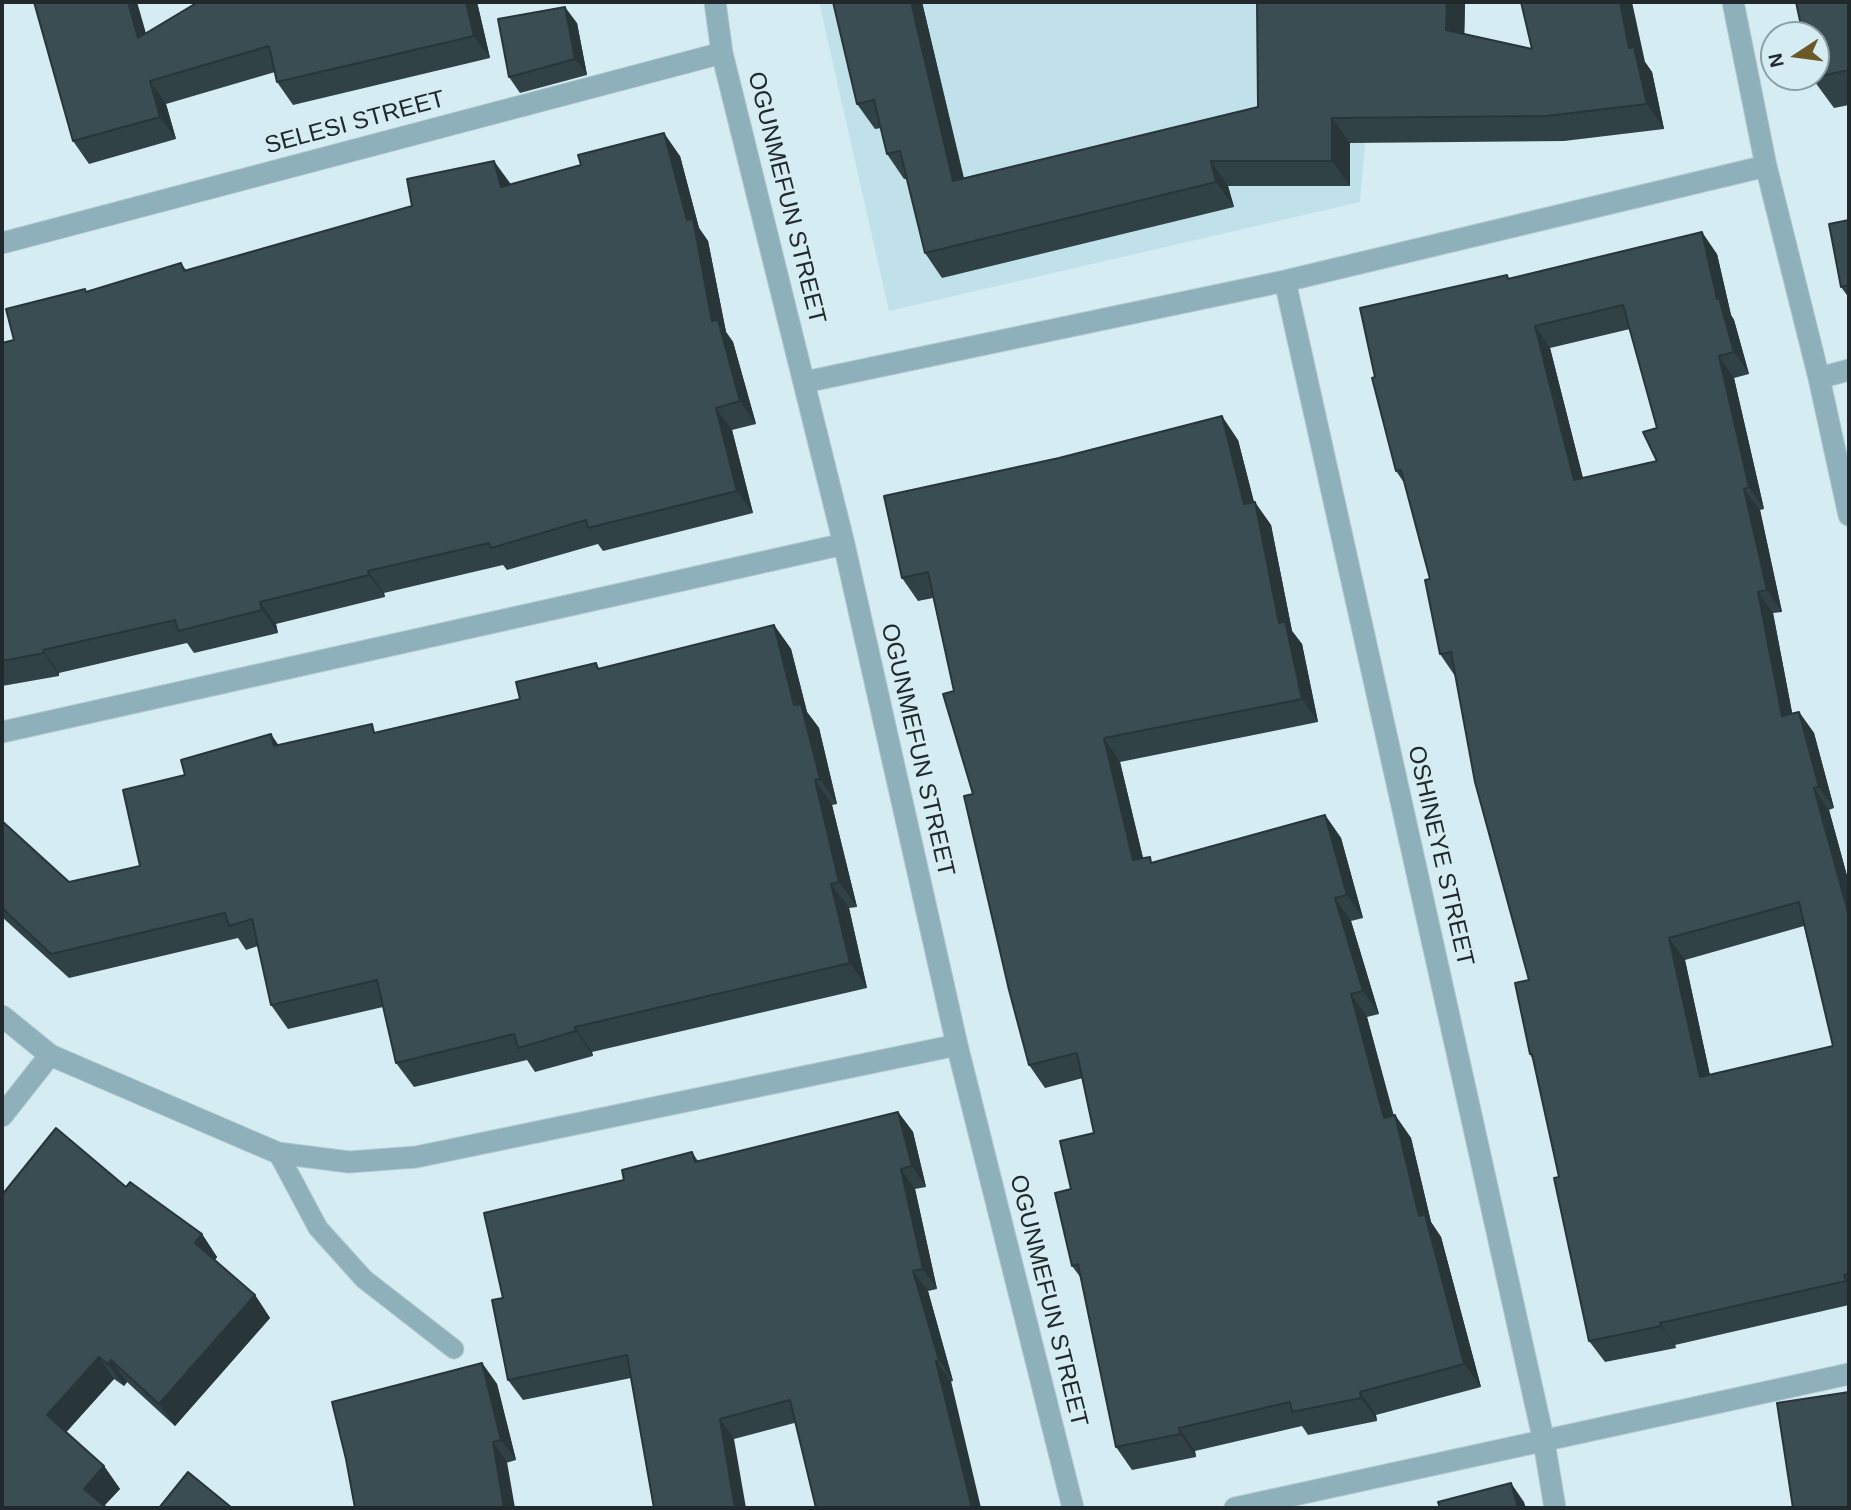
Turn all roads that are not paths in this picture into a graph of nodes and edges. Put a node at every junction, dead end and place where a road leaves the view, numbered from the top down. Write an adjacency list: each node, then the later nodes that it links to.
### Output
1 (715, 2): 3 (street, OGUNMEFUN STREET)
2 (1733, 2): 4 (street)
3 (722, 53): 5 (street, SELESI STREET); 9 (street, OGUNMEFUN STREET)
4 (1766, 166): 6 (street); 8 (street)
5 (2, 243)
6 (1285, 281): 9 (street); 20 (street, OSHINEYE STREET)
7 (1849, 370): 8 (street)
8 (1819, 377): 10 (street)
9 (805, 382): 11 (street, OGUNMEFUN STREET)
10 (1849, 515)
11 (844, 544): 12 (street); 14 (street, OGUNMEFUN STREET)
12 (2, 732)
13 (2, 1016): 15 (street)
14 (957, 1045): 17 (street); 21 (street, OGUNMEFUN STREET)
15 (50, 1055): 16 (street); 17 (street)
16 (2, 1116)
17 (278, 1153): 18 (lane)
18 (454, 1349)
19 (1849, 1374): 20 (street)
20 (1544, 1442): 22 (street); 23 (street, OSHINEYE STREET)
21 (1073, 1508)
22 (1235, 1508)
23 (1555, 1508)

